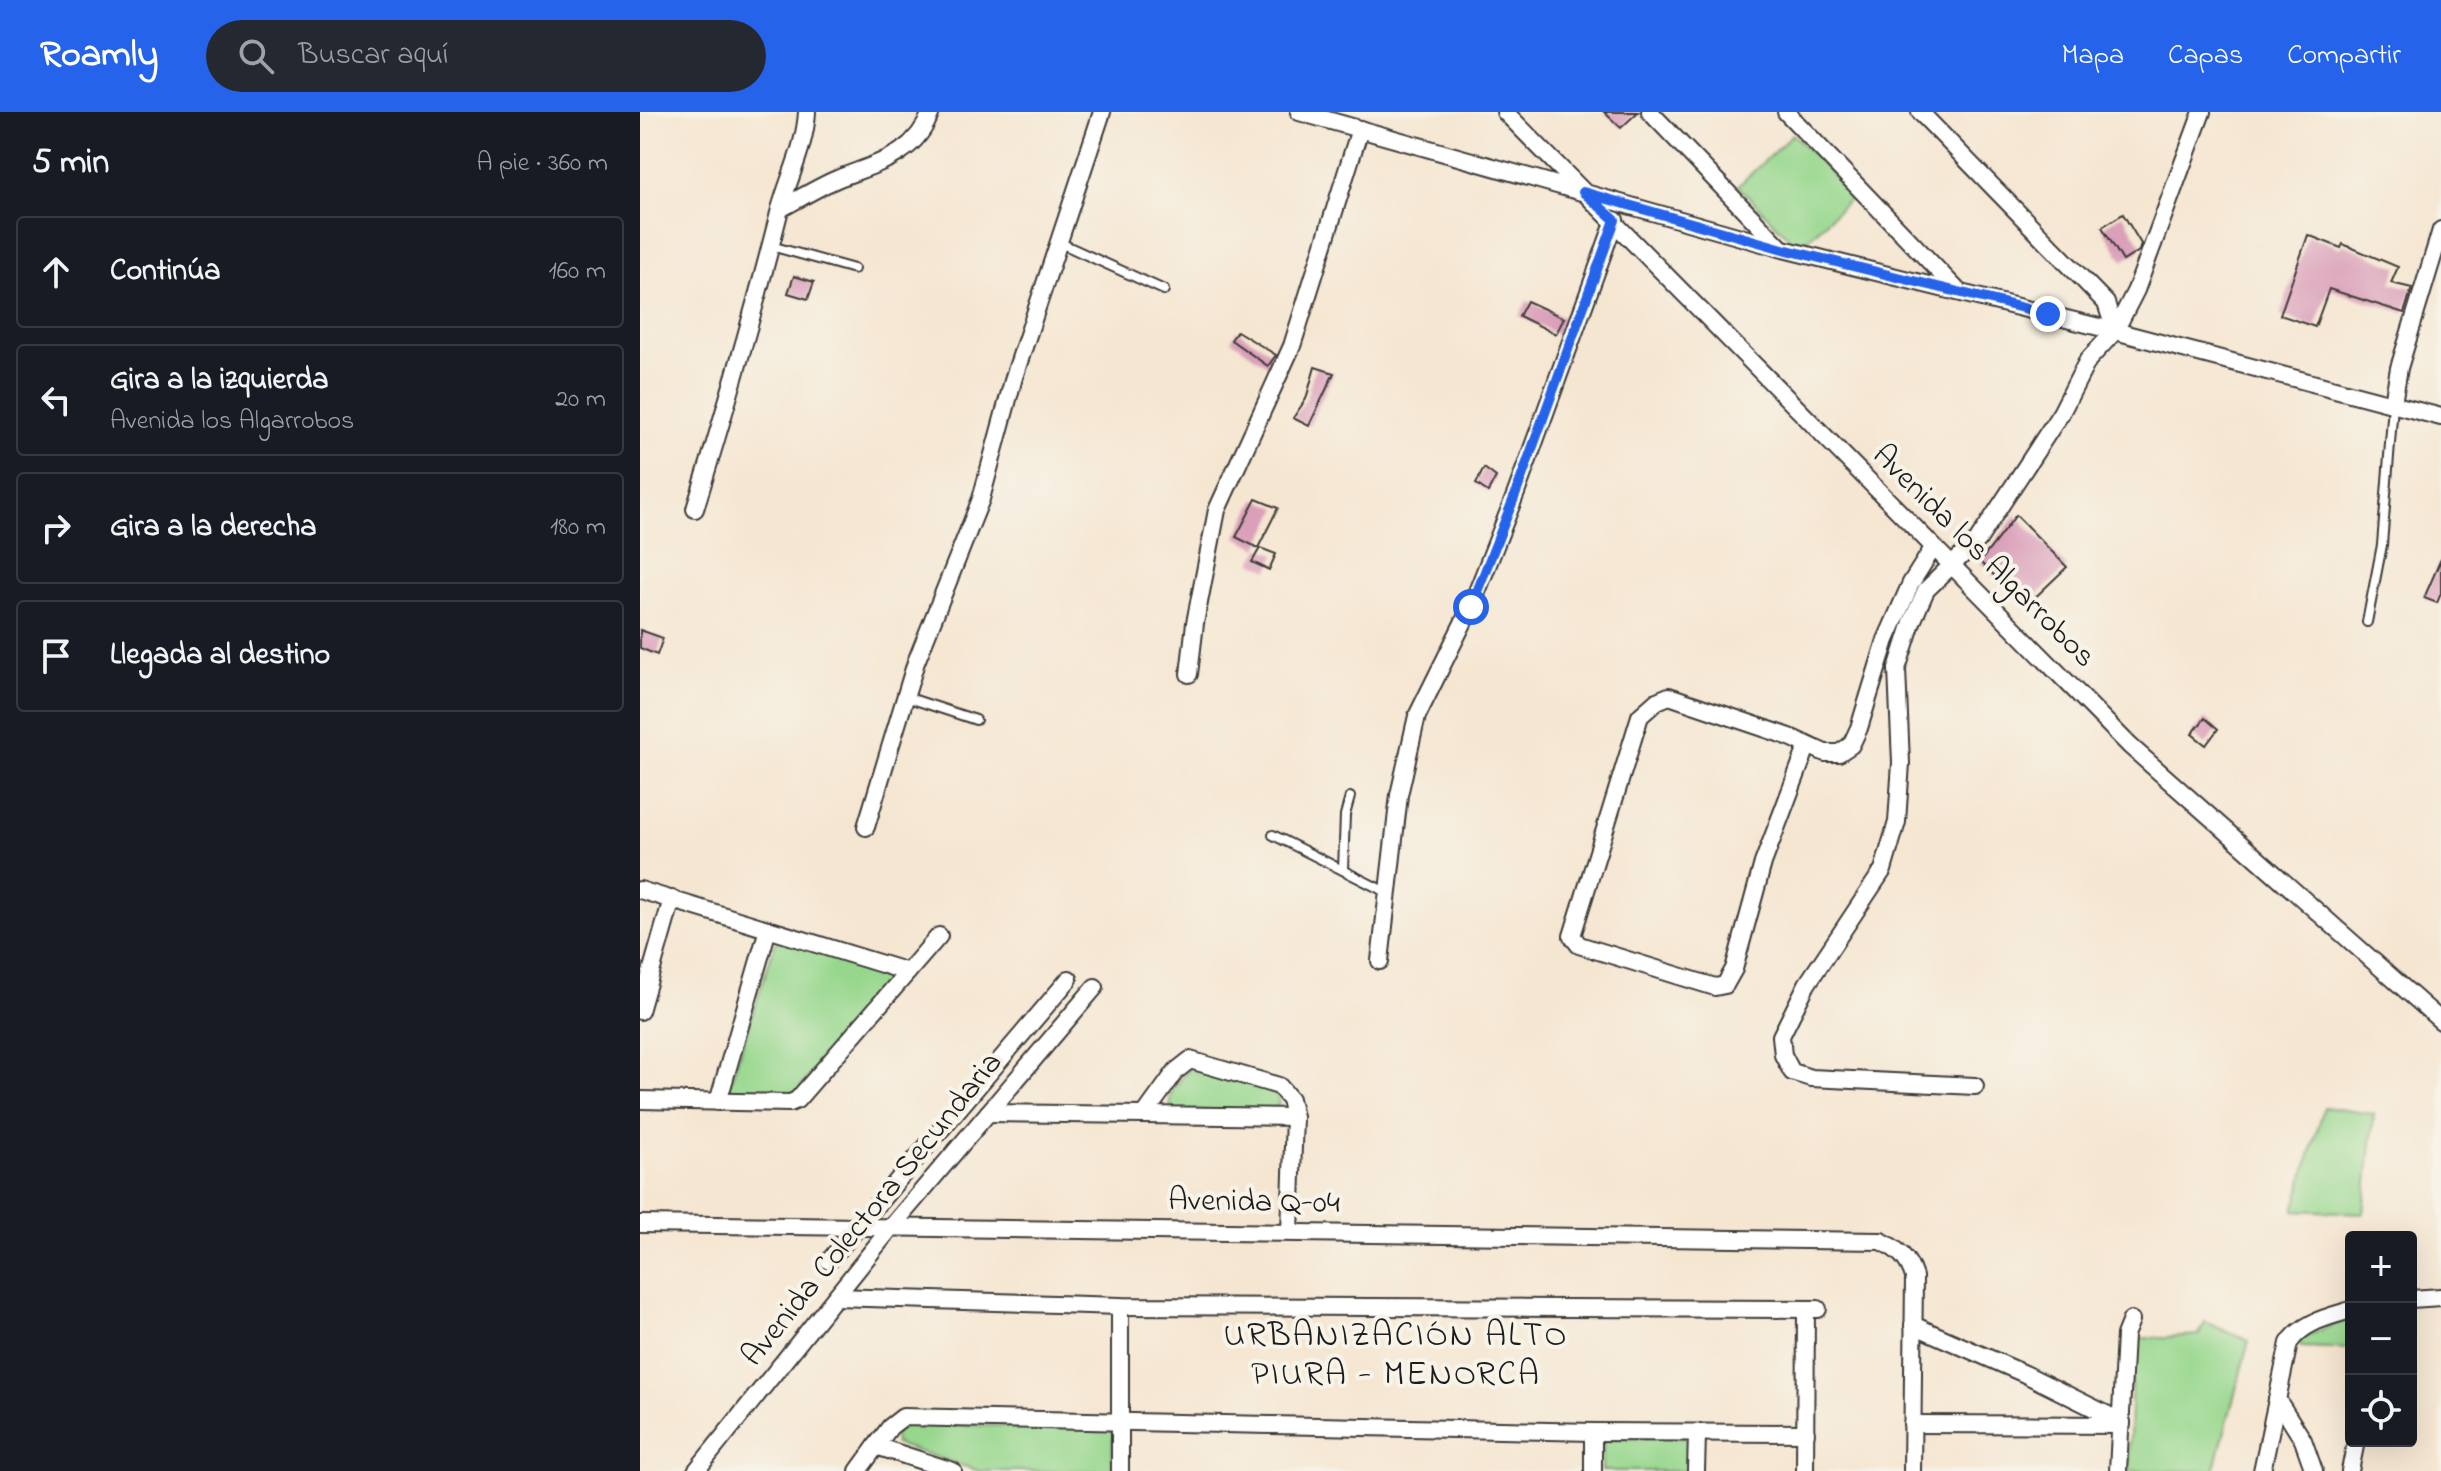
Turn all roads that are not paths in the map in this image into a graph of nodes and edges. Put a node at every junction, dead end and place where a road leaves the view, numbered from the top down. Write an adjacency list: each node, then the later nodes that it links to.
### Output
1 (807, 112): 12 (street)
2 (931, 112): 12 (street)
3 (1102, 112): 15 (street)
4 (1299, 112): 10 (street)
5 (1650, 112): 17 (street)
6 (1786, 112): 20 (street)
7 (1920, 112): 21 (street)
8 (2202, 112): 21 (street)
9 (1515, 116): 11 (street, Avenida los Algarrobos)
10 (1360, 129): 11 (street); 28 (street)
11 (1583, 192): 13 (street, Avenida los Algarrobos); 17 (street)
12 (780, 209): 16 (street)
13 (1615, 220): 25 (street, Avenida los Algarrobos); 37 (street)
14 (2441, 230): 22 (street)
15 (1057, 241): 19 (lane); 29 (street)
16 (771, 246): 18 (lane); 24 (street)
17 (1783, 249): 20 (street)
18 (854, 269)
19 (1164, 290)
20 (1957, 290): 21 (street)
21 (2115, 331): 22 (street); 26 (street)
22 (2393, 403): 23 (street); 27 (lane)
23 (2441, 417)
24 (695, 509)
25 (1933, 548): 26 (street, Avenida los Algarrobos); 31 (street)
26 (1950, 566): 46 (street, Avenida los Algarrobos); 47 (street)
27 (2367, 622)
28 (1189, 674)
29 (905, 696): 30 (lane); 33 (street)
30 (976, 720)
31 (1807, 747): 31 (street)
32 (1350, 797): 35 (lane)
33 (866, 827)
34 (1273, 835): 35 (lane)
35 (1343, 870): 37 (lane)
36 (640, 890): 38 (street)
37 (1386, 892): 41 (street)
38 (672, 899): 39 (street); 45 (street)
39 (768, 929): 42 (street); 49 (street)
40 (939, 936): 42 (street)
41 (1380, 961)
42 (908, 972): 49 (street)
43 (1069, 979): 55 (street, Avenida Colectora Secundaria)
44 (1095, 987): 50 (street, Avenida Colectora Secundaria)
45 (640, 1011)
46 (2441, 1021)
47 (1975, 1086)
48 (640, 1100): 49 (street)
49 (718, 1102)
50 (988, 1113): 51 (street); 54 (street, Avenida Colectora Secundaria)
51 (1145, 1114): 52 (street); 52 (street)
52 (1294, 1117): 56 (street)
53 (640, 1224): 55 (street, Avenida Q-04)
54 (893, 1225): 55 (street, Avenida Q-04); 56 (street, Avenida Q-04); 58 (street, Avenida Colectora Secundaria)
55 (858, 1226): 57 (street, Avenida Colectora Secundaria)
56 (1290, 1232): 64 (street, Avenida Q-04)
57 (829, 1261)
58 (836, 1297): 61 (street); 74 (street, Avenida Colectora Secundaria)
59 (2441, 1297): 60 (street)
60 (2417, 1299)
61 (1120, 1306): 66 (street); 70 (street)
62 (2345, 1312): 65 (street)
63 (2131, 1320): 68 (street)
64 (1913, 1325): 67 (street); 68 (street)
65 (2277, 1399): 83 (street); 84 (street)
66 (1120, 1423): 69 (street); 72 (street); 77 (street)
67 (1912, 1424): 68 (street); 81 (street)
68 (2122, 1424): 82 (street)
69 (1593, 1432): 71 (street); 78 (street)
70 (1806, 1433): 71 (street); 80 (street)
71 (1697, 1434): 79 (street)
72 (876, 1446): 75 (street); 76 (street)
73 (2355, 1447): 85 (street)
74 (696, 1471)
75 (858, 1471)
76 (953, 1471)
77 (1120, 1471)
78 (1593, 1471)
79 (1696, 1471)
80 (1805, 1471)
81 (1912, 1471)
82 (2118, 1471)
83 (2262, 1471)
84 (2314, 1471)
85 (2350, 1471)

